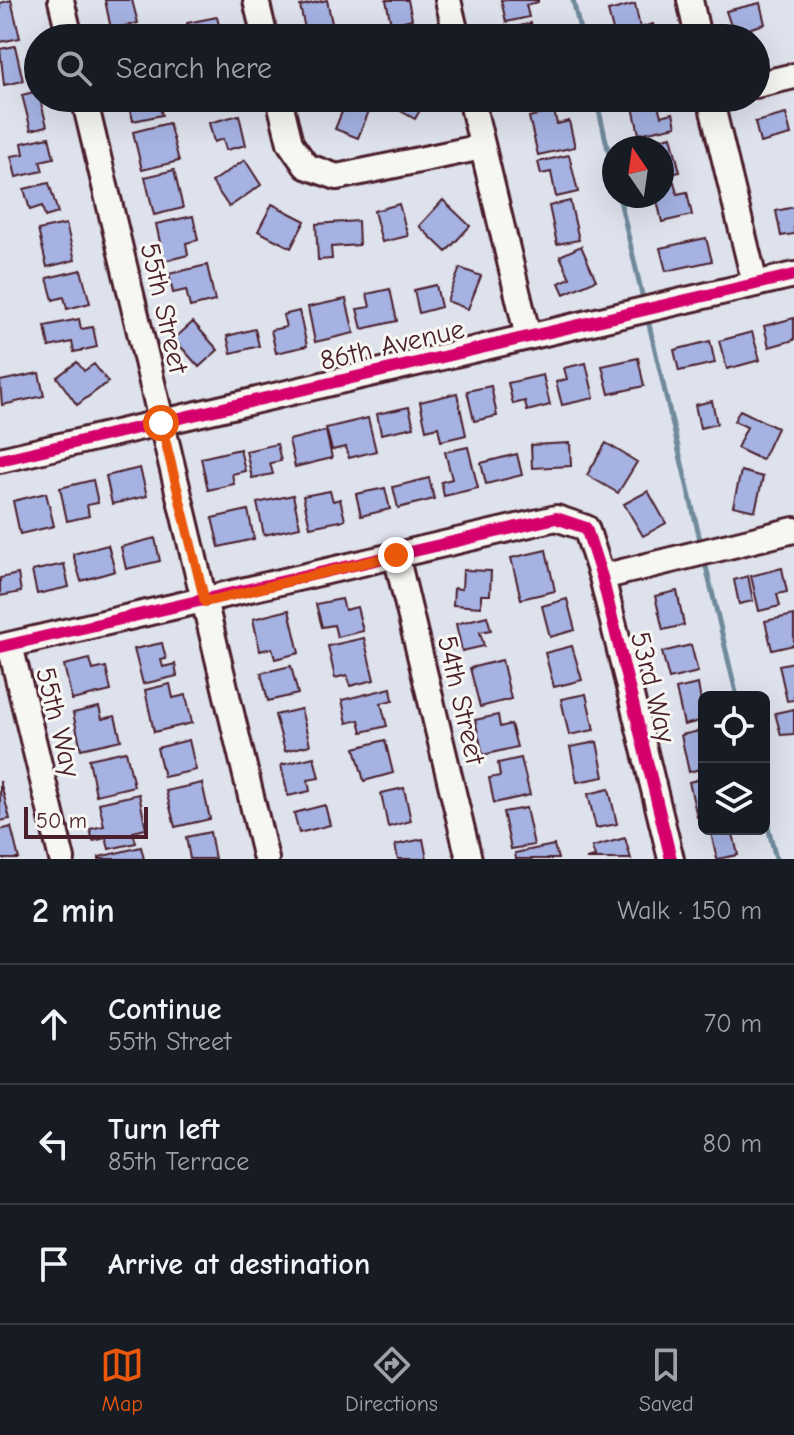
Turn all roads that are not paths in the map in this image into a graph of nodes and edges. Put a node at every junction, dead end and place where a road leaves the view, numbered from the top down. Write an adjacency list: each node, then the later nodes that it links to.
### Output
1 (61, 0): 5 (street)
2 (256, 0): 6 (street)
3 (448, 0): 7 (street)
4 (690, 0): 8 (street)
5 (67, 24)
6 (262, 24)
7 (454, 24)
8 (695, 24)
9 (794, 76): 10 (street)
10 (770, 82)
11 (87, 112): 19 (street, 55th Street)
12 (282, 112): 15 (street)
13 (474, 112): 15 (street)
14 (713, 112): 17 (street)
15 (482, 147): 18 (street)
16 (794, 275): 17 (street, 86th Avenue)
17 (755, 284): 18 (street, 86th Avenue)
18 (528, 337): 19 (street, 86th Avenue)
19 (161, 423): 20 (street, 86th Avenue); 24 (street, 55th Street)
20 (0, 460)
21 (794, 530): 23 (street)
22 (396, 555): 23 (street, 53rd Way); 24 (street); 28 (street, 54th Street)
23 (602, 577): 29 (street, 53rd Way)
24 (205, 602): 25 (street); 27 (street, 55th Street)
25 (5, 646): 26 (street, 55th Way)
26 (62, 859)
27 (266, 859)
28 (469, 859)
29 (671, 859)

